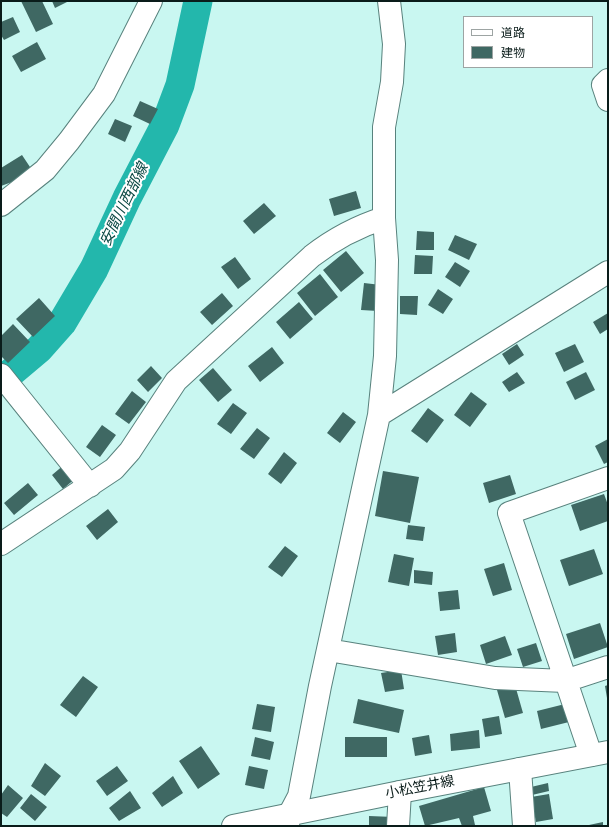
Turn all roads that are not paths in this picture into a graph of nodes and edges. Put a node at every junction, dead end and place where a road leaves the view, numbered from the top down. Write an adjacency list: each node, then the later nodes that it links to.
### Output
1 (151, 1): 5 (street)
2 (389, 1): 6 (street)
3 (608, 80): 4 (street)
4 (608, 100)
5 (1, 205)
6 (384, 218): 9 (street); 11 (street)
7 (608, 272): 9 (street)
8 (4, 378): 11 (street)
9 (379, 415): 13 (street)
10 (608, 478): 15 (street)
11 (90, 486): 12 (street)
12 (1, 544)
13 (328, 650): 15 (street); 19 (street)
14 (608, 667): 15 (street)
15 (565, 681): 16 (street)
16 (600, 754): 17 (street, 小松笠井線)
17 (520, 770): 18 (street, 小松笠井線); 22 (street)
18 (400, 792): 19 (street, 小松笠井線); 21 (street)
19 (289, 820): 20 (street, 小松笠井線)
20 (233, 826)
21 (398, 826)
22 (524, 826)

